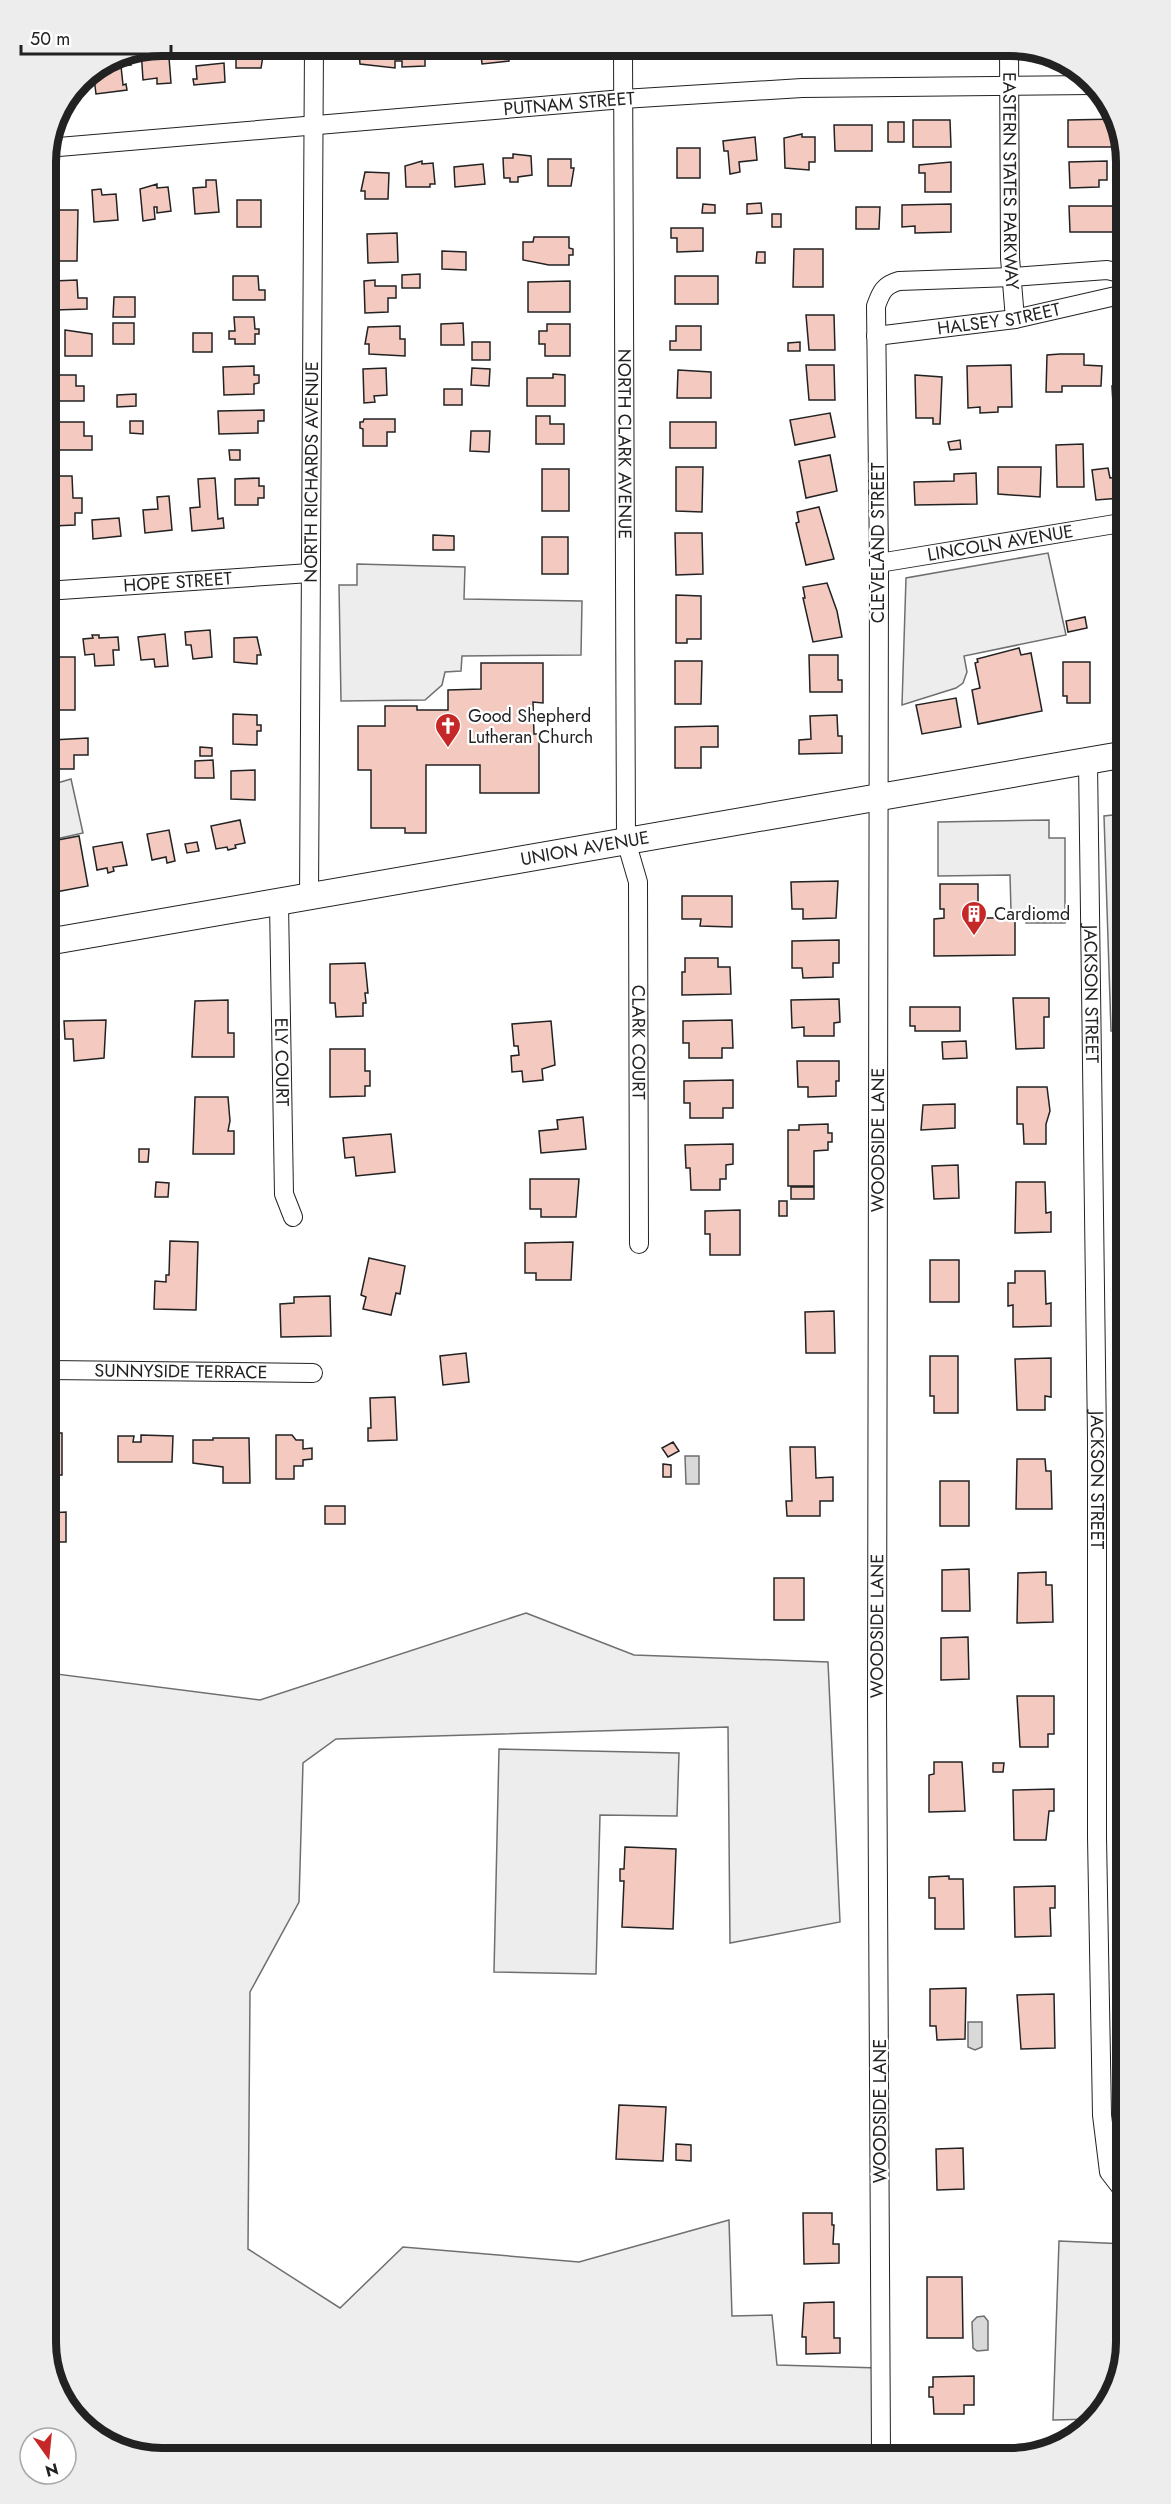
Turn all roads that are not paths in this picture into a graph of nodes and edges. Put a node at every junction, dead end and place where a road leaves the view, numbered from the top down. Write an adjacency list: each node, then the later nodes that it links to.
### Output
1 (314, 56): 7 (street, NORTH RICHARDS AVENUE)
2 (622, 56): 6 (street, NORTH CLARK AVENUE)
3 (1009, 56): 5 (street, EASTERN STATES PARKWAY)
4 (1082, 85): 5 (street, PUTNAM STREET)
5 (1009, 86): 6 (street, PUTNAM STREET); 10 (street, EASTERN STATES PARKWAY)
6 (623, 99): 7 (street, PUTNAM STREET); 22 (street, NORTH CLARK AVENUE)
7 (314, 126): 8 (street, PUTNAM STREET); 17 (street, NORTH RICHARDS AVENUE)
8 (57, 147)
9 (1116, 272): 10 (street, HALSEY STREET)
10 (1012, 277): 11 (street, HALSEY STREET); 13 (street, EASTERN STATES PARKWAY)
11 (881, 291): 14 (street, CLEVELAND STREET)
12 (1116, 296): 13 (street, HALSEY STREET)
13 (1015, 319): 14 (street, HALSEY STREET)
14 (876, 336): 16 (street, CLEVELAND STREET)
15 (1116, 524): 16 (street, LINCOLN AVENUE)
16 (879, 563): 21 (street, CLEVELAND STREET)
17 (310, 573): 18 (street, HOPE STREET); 23 (street, NORTH RICHARDS AVENUE)
18 (56, 590)
19 (1116, 757): 20 (street, UNION AVENUE)
20 (1088, 762): 21 (street, UNION AVENUE); 30 (street, JACKSON STREET)
21 (878, 797): 22 (street, UNION AVENUE); 31 (street, WOODSIDE LANE)
22 (626, 841): 23 (street, UNION AVENUE); 27 (street, CLARK COURT)
23 (309, 898): 24 (street, UNION AVENUE)
24 (279, 904): 25 (street, UNION AVENUE); 26 (street, ELY COURT)
25 (56, 941)
26 (293, 1217)
27 (639, 1244)
28 (56, 1370): 29 (street, SUNNYSIDE TERRACE)
29 (313, 1373)
30 (1116, 2181)
31 (881, 2448)

